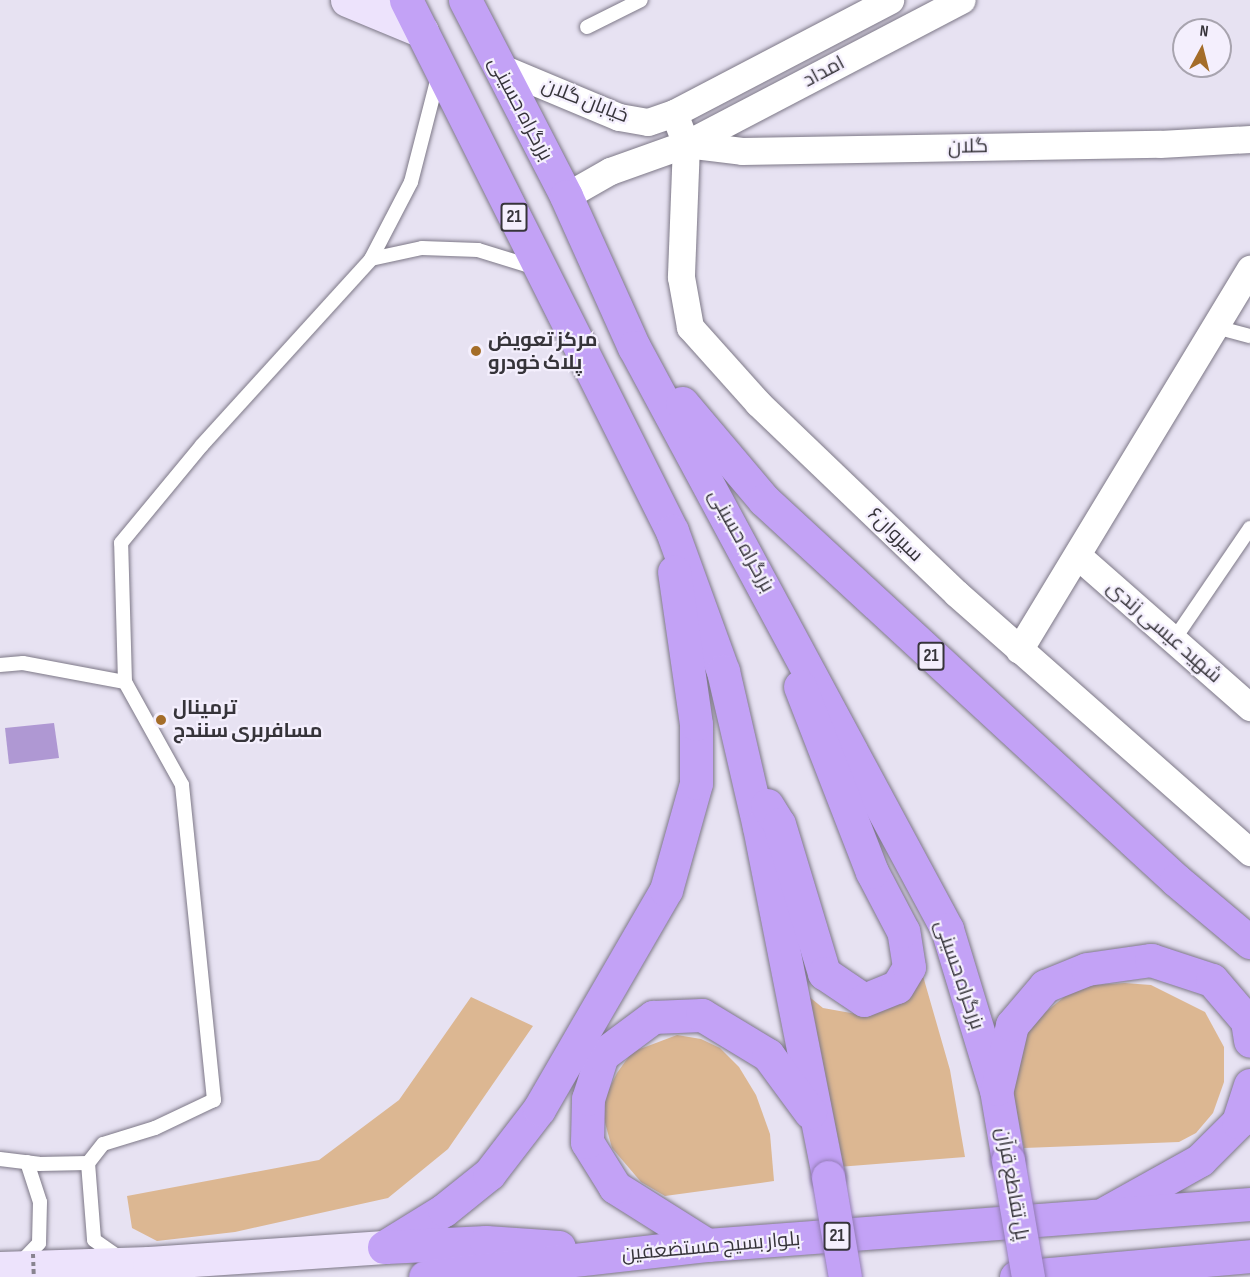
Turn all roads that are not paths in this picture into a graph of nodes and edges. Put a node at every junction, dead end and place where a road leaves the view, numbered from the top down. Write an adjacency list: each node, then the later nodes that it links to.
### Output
1 (347, 0): 8 (street)
2 (406, 0): 8 (highway, 21)
3 (465, 0): 9 (highway, بزرگراه حسینی / 21)
4 (641, 0): 7 (lane)
5 (890, 0): 11 (street, امداد)
6 (962, 0): 13 (street, امداد)
7 (587, 27)
8 (422, 31): 10 (highway, 21)
9 (497, 66): 11 (street, خیابان گلان); 14 (highway, بزرگراه حسینی / 21)
10 (441, 68): 15 (lane); 16 (highway, 21)
11 (674, 113): 13 (street)
12 (1250, 139): 13 (street, گلان)
13 (686, 144): 14 (street); 26 (street, سیروان۶)
14 (566, 196): 20 (highway, بزرگراه حسینی / 21)
15 (371, 259): 16 (lane); 28 (lane)
16 (541, 270): 22 (highway, 21)
17 (1249, 272): 18 (street)
18 (1216, 327): 19 (lane); 23 (street)
19 (1250, 336)
20 (634, 347): 24 (highway, بزرگراه حسینی); 32 (highway, 21)
21 (1250, 528): 25 (lane)
22 (672, 531): 30 (highway, 21); 43 (highway, 21)
23 (1078, 556): 25 (street, شهید عیسی زندی); 26 (street)
24 (756, 568): 30 (highway); 35 (highway, بزرگراه حسینی)
25 (1173, 641): 29 (street, شهید عیسی زندی)
26 (1020, 650): 31 (street, سیروان۶)
27 (0, 664): 28 (lane)
28 (125, 682): 39 (lane)
29 (1250, 707)
30 (745, 771): 36 (highway, 21)
31 (1250, 852)
32 (1250, 942)
33 (1250, 1041): 35 (highway)
34 (1250, 1085): 41 (highway)
35 (996, 1090): 52 (highway, پل تقاطع قرآن, bridge)
36 (819, 1123): 42 (highway); 50 (highway, 21, bridge)
37 (0, 1159): 38 (lane)
38 (27, 1162): 39 (lane); 47 (lane)
39 (88, 1163): 46 (lane)
40 (1250, 1204): 41 (highway, بلوار بسیج مستضعفین / 21)
41 (1097, 1217): 42 (highway, بلوار بسیج مستضعفین / 21)
42 (706, 1245): 44 (highway, بلوار بسیج مستضعفین / 21)
43 (384, 1247): 44 (highway); 46 (street)
44 (646, 1252): 49 (highway, بلوار بسیج مستضعفین / 21)
45 (1250, 1256): 48 (highway)
46 (132, 1263): 47 (street)
47 (20, 1266)
48 (1198, 1269): 51 (highway)
49 (424, 1277)
50 (845, 1277)
51 (1016, 1277)
52 (1028, 1277)

